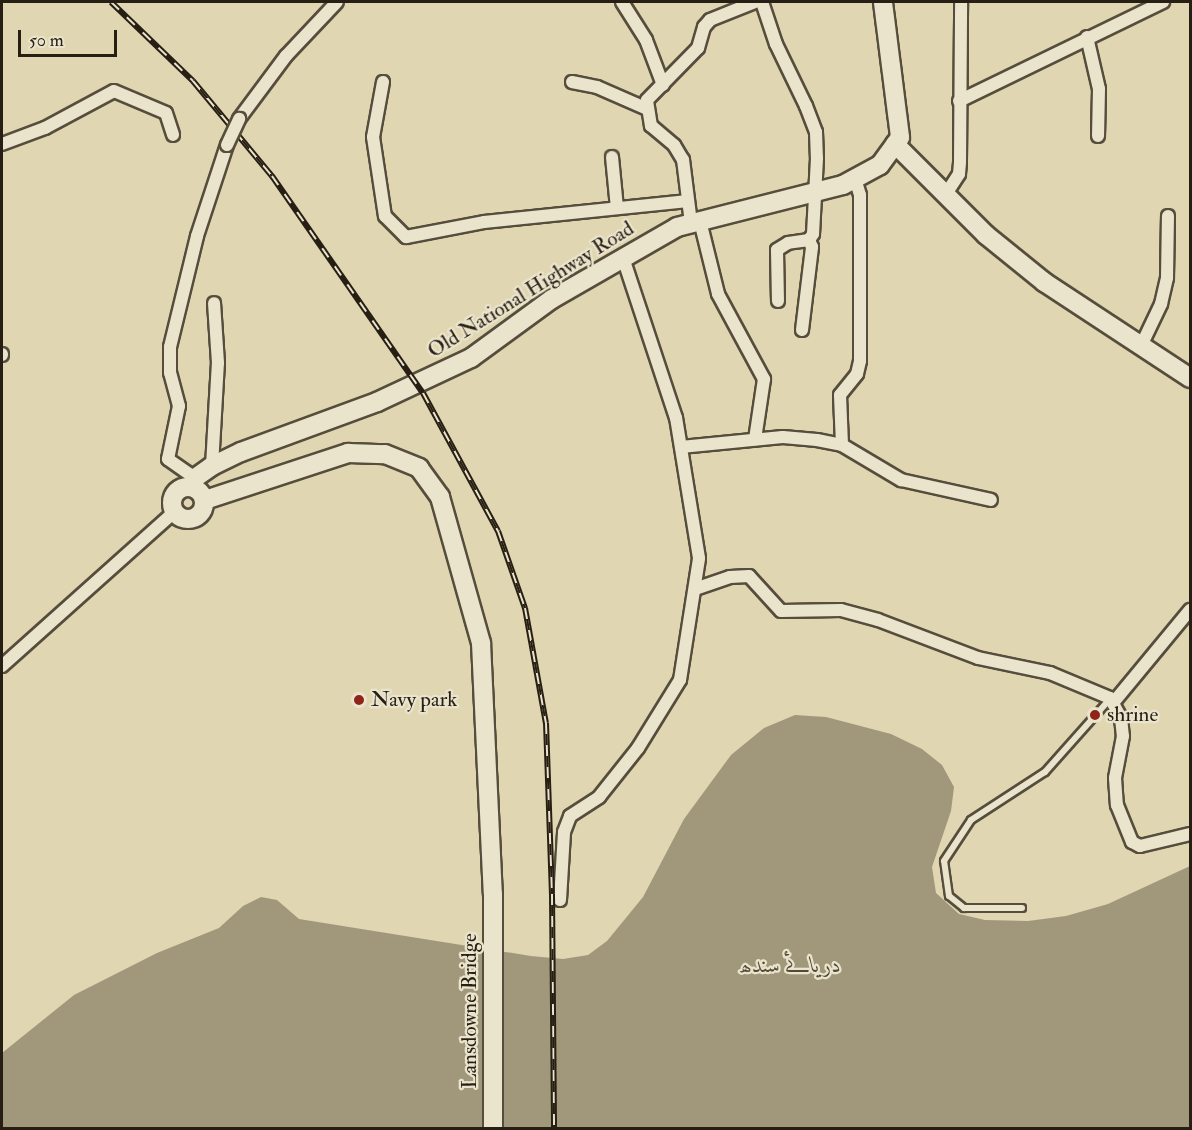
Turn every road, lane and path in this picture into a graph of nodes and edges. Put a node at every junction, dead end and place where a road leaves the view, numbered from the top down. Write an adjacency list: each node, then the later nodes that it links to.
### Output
1 (337, 2): 37 (street, bridge)
2 (622, 2): 11 (street)
3 (755, 2): 11 (street)
4 (762, 2): 20 (street)
5 (883, 2): 17 (main road)
6 (961, 2): 12 (street)
7 (1163, 2): 8 (street)
8 (1087, 37): 12 (street); 15 (street)
9 (384, 82): 23 (street)
10 (572, 82): 13 (street)
11 (663, 85): 13 (street)
12 (959, 101): 21 (street)
13 (647, 109): 22 (street)
14 (173, 135): 16 (street)
15 (1098, 136)
16 (2, 144)
17 (895, 144): 19 (main road, Old National Highway Road); 21 (main road)
18 (612, 157): 23 (street)
19 (855, 179): 20 (main road, Old National Highway Road); 34 (street)
20 (815, 191): 25 (main road, Old National Highway Road); 26 (street)
21 (946, 194): 31 (main road)
22 (688, 201): 23 (street); 25 (street)
23 (617, 208)
24 (1168, 216): 31 (street)
25 (696, 222): 27 (main road, Old National Highway Road); 33 (street)
26 (809, 240): 28 (street); 30 (street)
27 (623, 258): 35 (street); 36 (main road, Old National Highway Road)
28 (778, 301)
29 (214, 303): 36 (street)
30 (802, 330)
31 (1141, 346): 32 (main road)
32 (1191, 378)
33 (755, 439): 34 (street); 35 (street)
34 (842, 446): 39 (street)
35 (681, 447): 41 (street)
36 (212, 466): 37 (main road, Old National Highway Road)
37 (193, 483): 38 (main road); 40 (main road)
38 (205, 500): 40 (main road); 48 (main road, Lansdowne Bridge)
39 (992, 500)
40 (174, 512): 43 (street)
41 (695, 589): 44 (street); 46 (street)
42 (1191, 610): 44 (street)
43 (2, 666)
44 (1112, 700): 45 (street); 47 (lane)
45 (1191, 834)
46 (560, 900)
47 (1022, 908)
48 (493, 1128)

